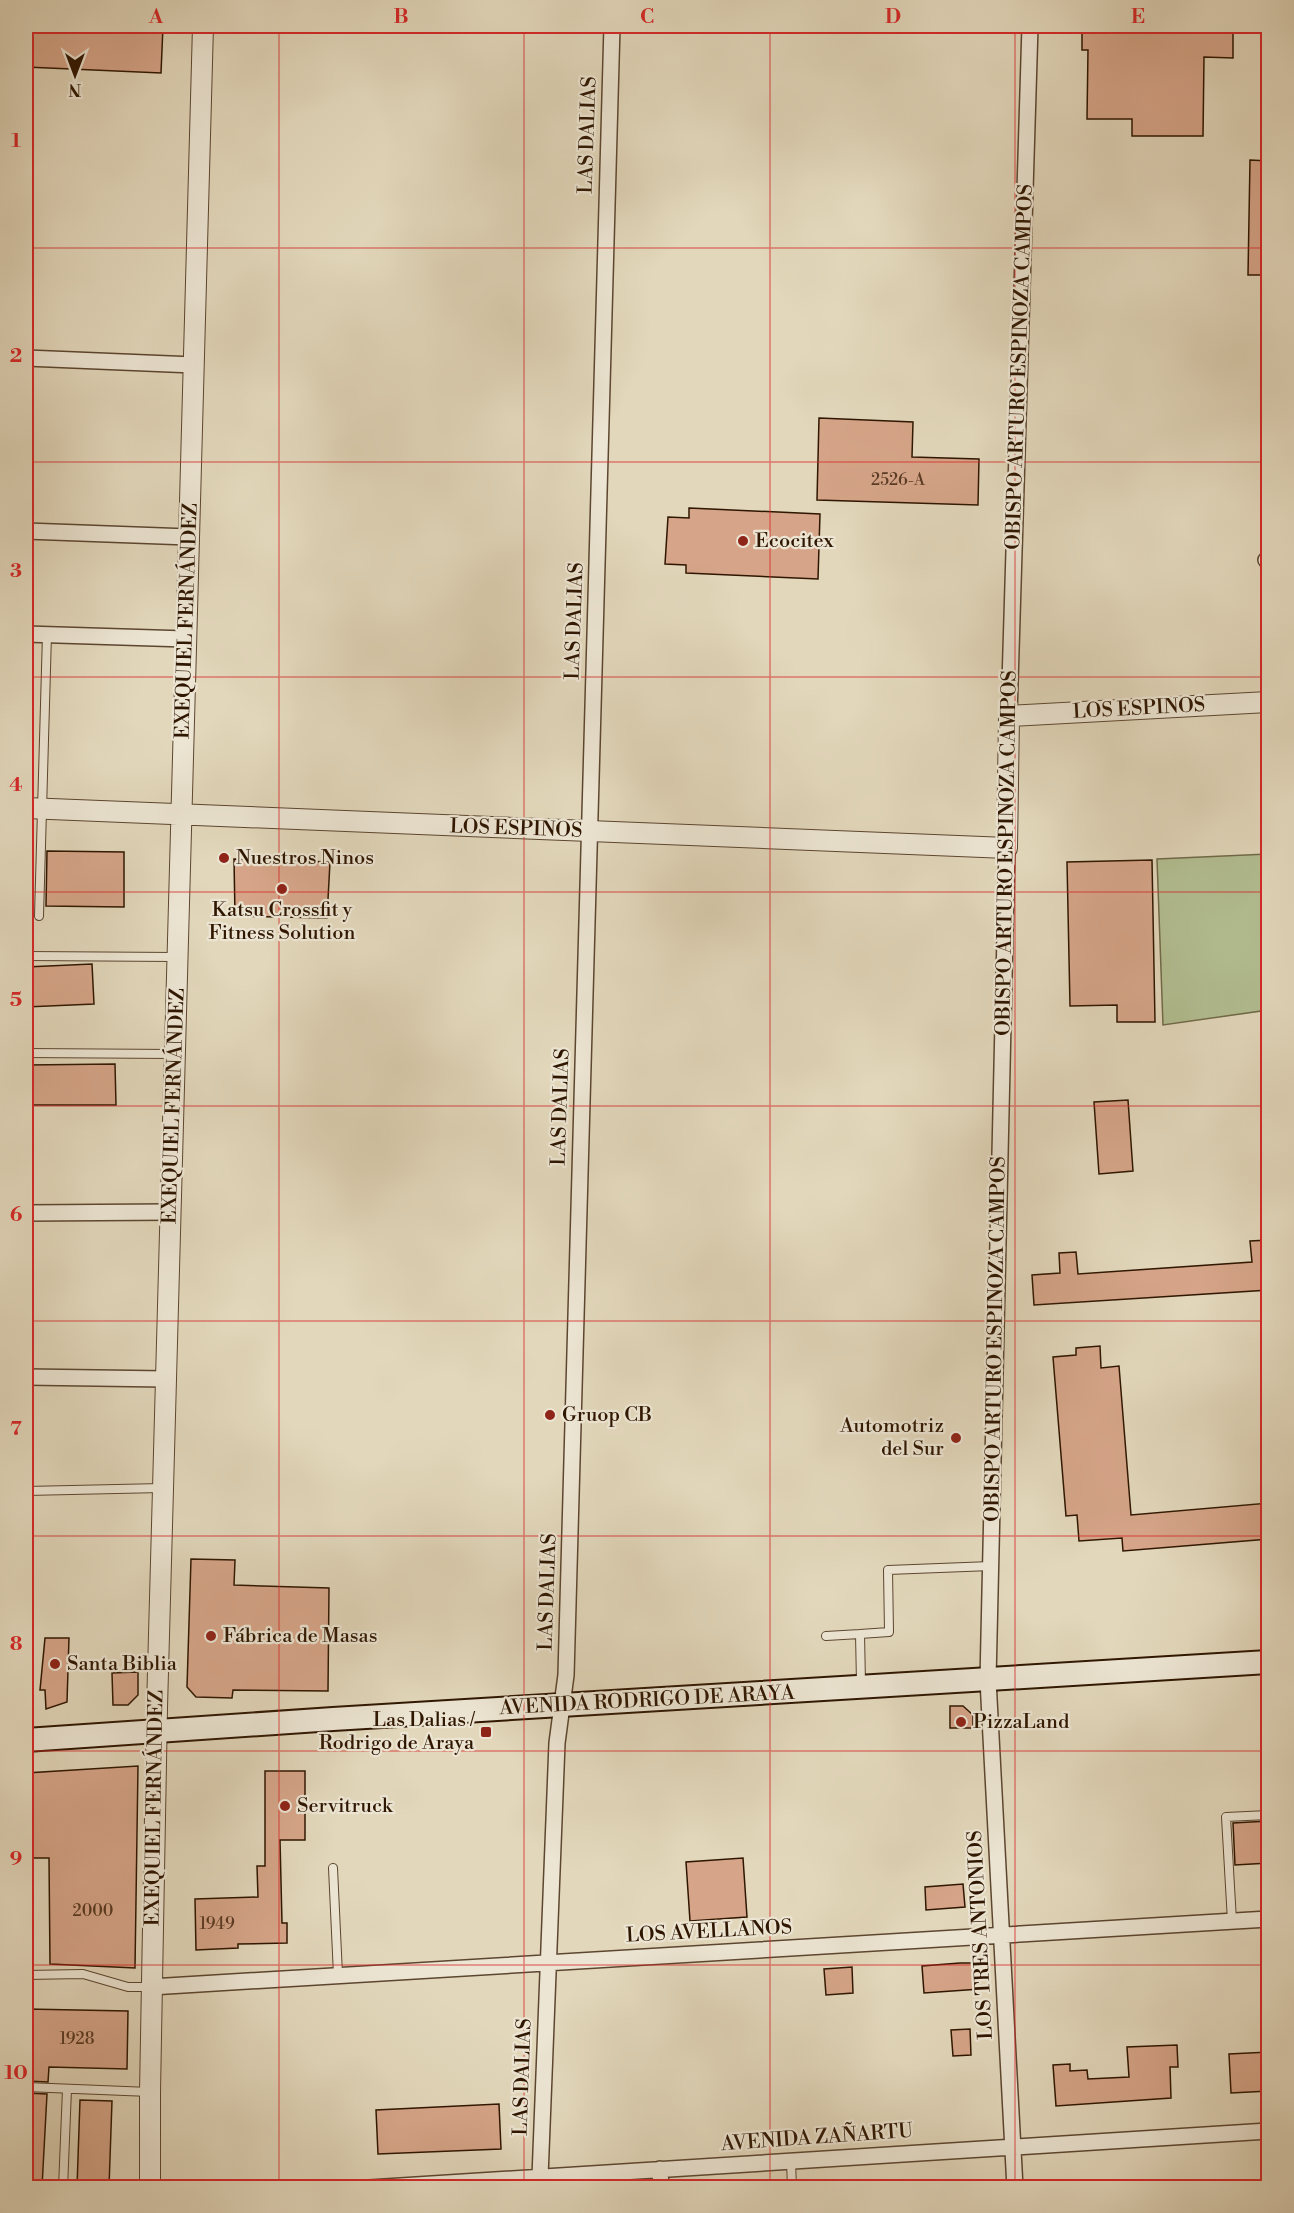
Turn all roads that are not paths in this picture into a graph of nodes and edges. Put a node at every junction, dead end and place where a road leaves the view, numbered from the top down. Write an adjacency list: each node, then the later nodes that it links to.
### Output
1 (203, 26): 5 (street, EXEQUIEL FERNÁNDEZ)
2 (612, 26): 15 (street, LAS DALIAS)
3 (1030, 26): 12 (street, OBISPO ARTURO ESPINOZA CAMPOS)
4 (26, 358): 5 (street)
5 (194, 364): 7 (street, EXEQUIEL FERNÁNDEZ)
6 (26, 531): 7 (street)
7 (189, 537): 10 (street, EXEQUIEL FERNÁNDEZ)
8 (26, 634): 9 (street)
9 (47, 634): 10 (street); 13 (lane)
10 (186, 639): 14 (street, EXEQUIEL FERNÁNDEZ)
11 (1269, 702): 12 (street, LOS ESPINOS)
12 (1009, 716): 16 (street, OBISPO ARTURO ESPINOZA CAMPOS)
13 (34, 809): 14 (street, LOS ESPINOS); 17 (lane)
14 (182, 816): 15 (street, LOS ESPINOS); 19 (street, EXEQUIEL FERNÁNDEZ)
15 (590, 831): 16 (street, LOS ESPINOS); 34 (street, LAS DALIAS)
16 (1007, 848): 28 (street, OBISPO ARTURO ESPINOZA CAMPOS)
17 (39, 916)
18 (26, 956): 19 (lane)
19 (178, 957): 21 (street, EXEQUIEL FERNÁNDEZ)
20 (26, 1053): 21 (lane)
21 (175, 1054): 22 (street, EXEQUIEL FERNÁNDEZ)
22 (171, 1212): 23 (street); 25 (street, EXEQUIEL FERNÁNDEZ)
23 (26, 1213)
24 (26, 1377): 25 (street)
25 (166, 1379): 26 (street, EXEQUIEL FERNÁNDEZ)
26 (163, 1488): 27 (lane); 35 (street, EXEQUIEL FERNÁNDEZ)
27 (26, 1491)
28 (991, 1566): 29 (lane); 32 (street, OBISPO ARTURO ESPINOZA CAMPOS)
29 (860, 1634): 30 (lane); 33 (lane)
30 (826, 1636)
31 (1269, 1662): 32 (main road, AVENIDA RODRIGO DE ARAYA)
32 (988, 1680): 33 (main road, AVENIDA RODRIGO DE ARAYA); 41 (street, LOS TRES ANTONIOS)
33 (862, 1688): 34 (main road, AVENIDA RODRIGO DE ARAYA)
34 (563, 1705): 35 (main road, AVENIDA RODRIGO DE ARAYA); 42 (street, LAS DALIAS)
35 (156, 1732): 36 (main road, AVENIDA RODRIGO DE ARAYA); 45 (street, EXEQUIEL FERNÁNDEZ)
36 (26, 1740)
37 (1269, 1815): 40 (lane)
38 (333, 1868): 44 (lane)
39 (1269, 1919): 40 (street, LOS AVELLANOS)
40 (1232, 1921): 41 (street, LOS AVELLANOS)
41 (1002, 1935): 42 (street, LOS AVELLANOS); 50 (street, LOS TRES ANTONIOS)
42 (549, 1963): 44 (street, LOS AVELLANOS); 53 (street, LAS DALIAS)
43 (26, 1975): 45 (lane)
44 (338, 1976): 45 (street, LOS AVELLANOS)
45 (152, 1987): 48 (street, EXEQUIEL FERNÁNDEZ)
46 (26, 2087): 47 (lane)
47 (67, 2089): 48 (lane); 54 (lane)
48 (150, 2092): 55 (street, EXEQUIEL FERNÁNDEZ)
49 (1269, 2131): 50 (street, AVENIDA ZAÑARTU)
50 (1013, 2147): 51 (street, AVENIDA ZAÑARTU); 59 (street, LOS TRES ANTONIOS)
51 (791, 2161): 52 (street, AVENIDA ZAÑARTU); 58 (lane)
52 (660, 2169): 53 (street, AVENIDA ZAÑARTU); 57 (street)
53 (538, 2182): 56 (street, AVENIDA ZAÑARTU)
54 (63, 2187)
55 (150, 2187)
56 (369, 2187)
57 (661, 2187)
58 (792, 2187)
59 (1015, 2187)

